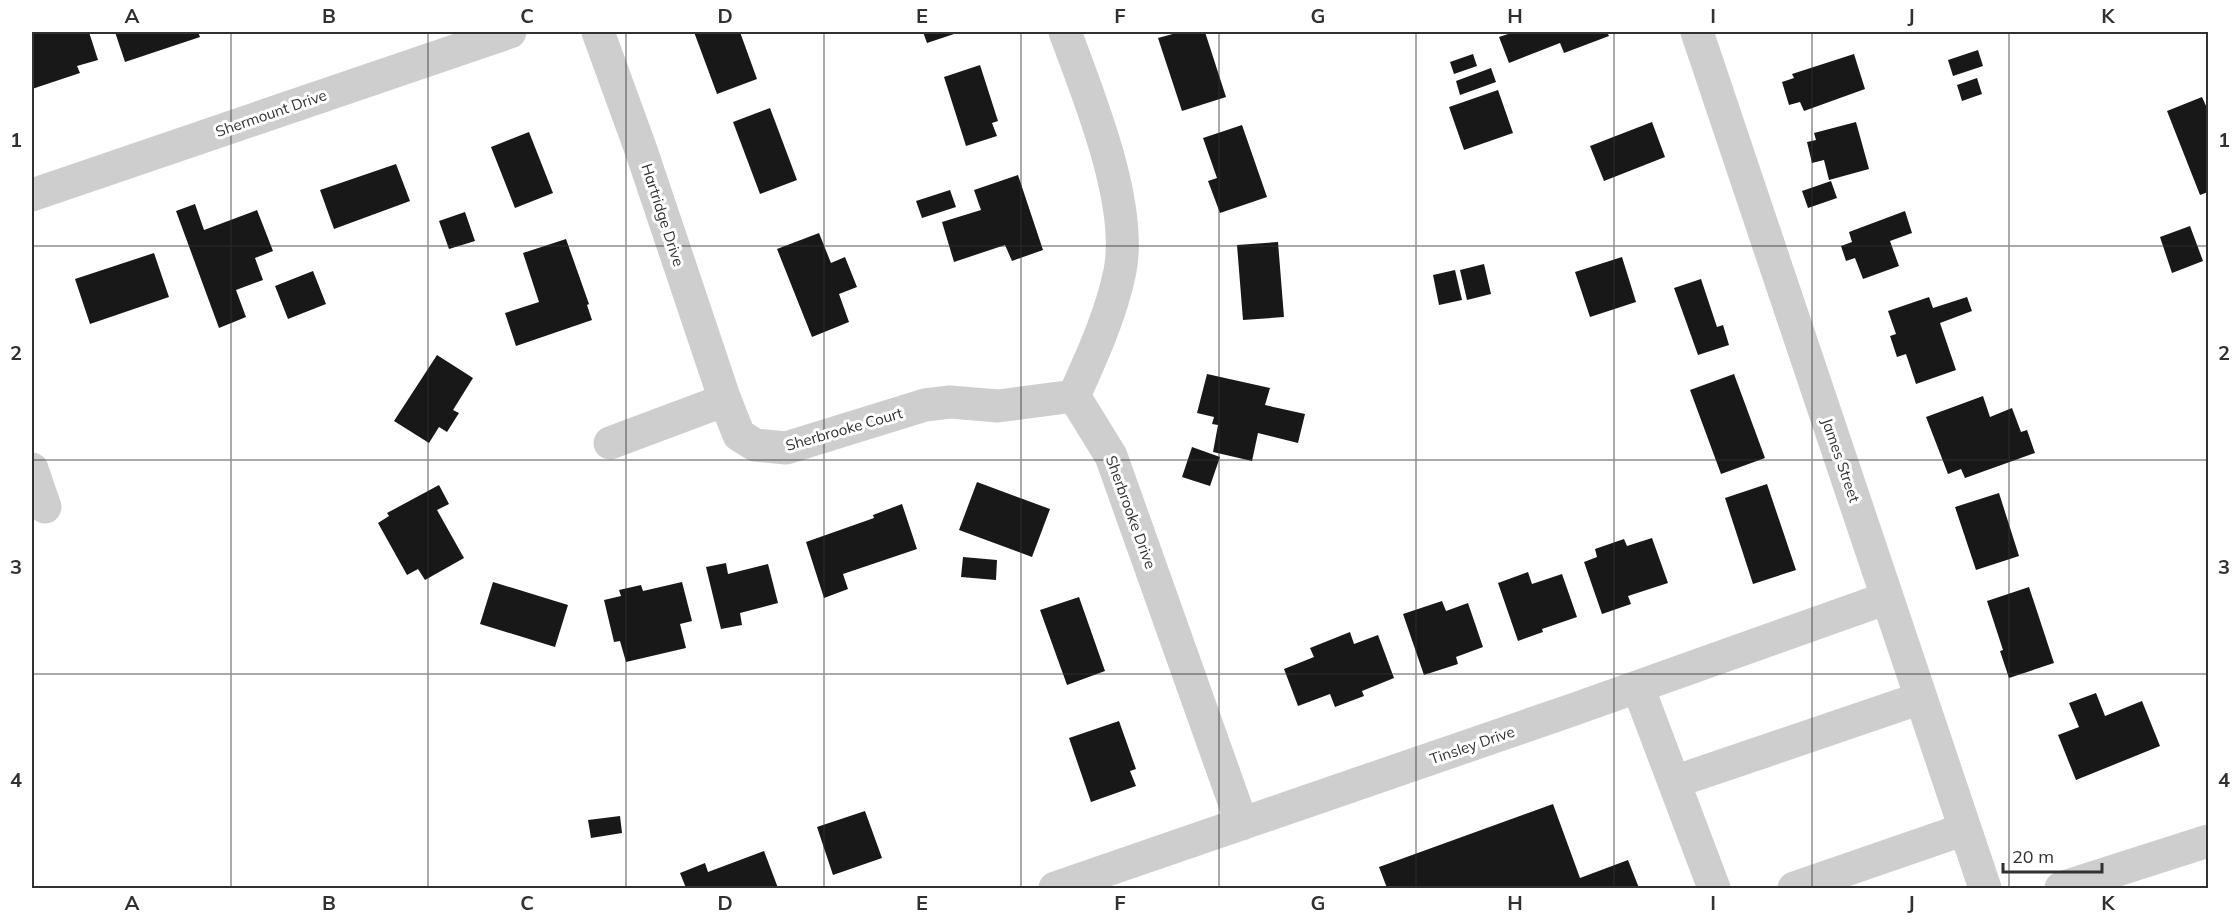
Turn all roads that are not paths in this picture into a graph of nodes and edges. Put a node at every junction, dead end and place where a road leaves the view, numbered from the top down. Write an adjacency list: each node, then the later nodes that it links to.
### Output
1 (510, 32): 5 (street, Shermount Drive)
2 (598, 32): 7 (street, Hartridge Drive)
3 (1065, 32): 6 (street)
4 (1697, 32): 11 (street, James Street)
5 (32, 195)
6 (1074, 396): 7 (street, Sherbrooke Court); 15 (street, Sherbrooke Drive)
7 (725, 400): 8 (street)
8 (610, 443)
9 (32, 469): 10 (street)
10 (45, 507)
11 (1887, 598): 12 (street, Tinsley Drive); 13 (street, James Street)
12 (1638, 687): 14 (street); 15 (street, Tinsley Drive)
13 (1921, 698): 14 (street); 16 (street, James Street)
14 (1674, 782): 19 (street)
15 (1242, 824): 18 (street, Tinsley Drive)
16 (1965, 829): 20 (street); 21 (street, James Street)
17 (2208, 841): 22 (street)
18 (1055, 888)
19 (1714, 888)
20 (1794, 888)
21 (1985, 888)
22 (2061, 888)

